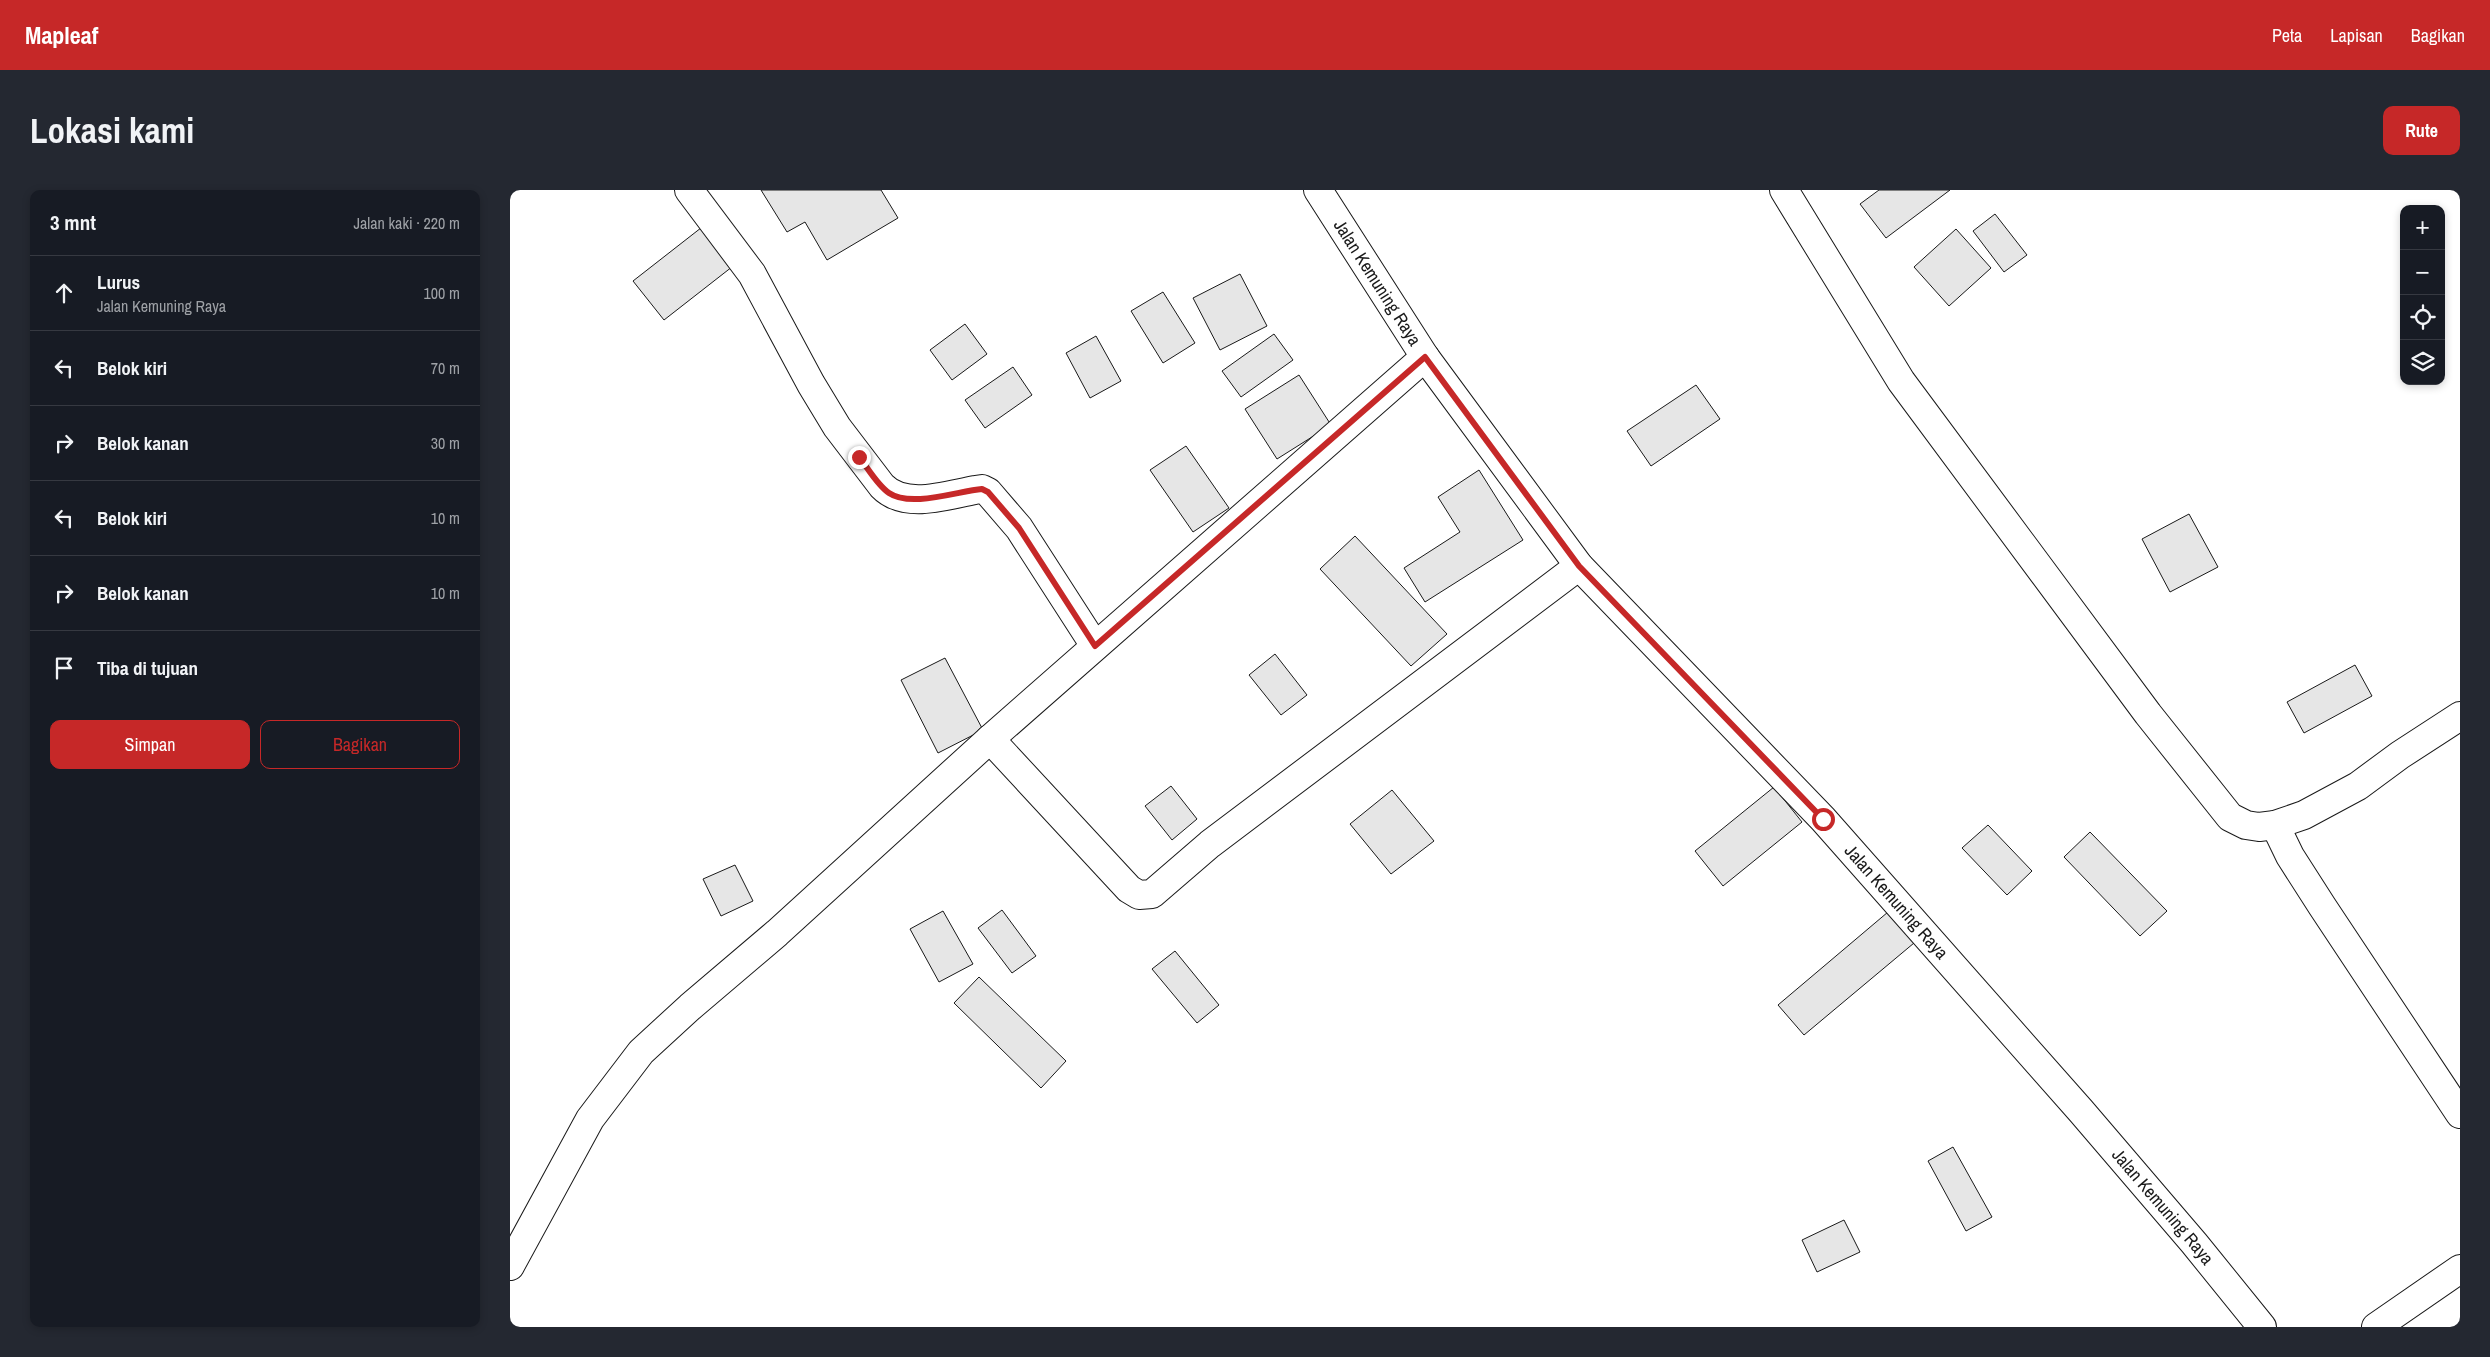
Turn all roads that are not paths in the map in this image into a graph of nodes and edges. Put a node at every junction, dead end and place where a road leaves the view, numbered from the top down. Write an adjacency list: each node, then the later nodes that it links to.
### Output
1 (690, 190): 6 (street)
2 (1318, 190): 4 (street, Jalan Kemuning Raya)
3 (1784, 190): 9 (street)
4 (1425, 357): 5 (street, Jalan Kemuning Raya); 6 (street)
5 (1579, 566): 8 (street); 13 (street, Jalan Kemuning Raya)
6 (1095, 646): 8 (street)
7 (2460, 716): 9 (street)
8 (990, 739): 11 (street)
9 (2275, 825): 10 (street)
10 (2460, 1114)
11 (510, 1266)
12 (2460, 1269): 14 (street)
13 (2262, 1327)
14 (2376, 1327)

